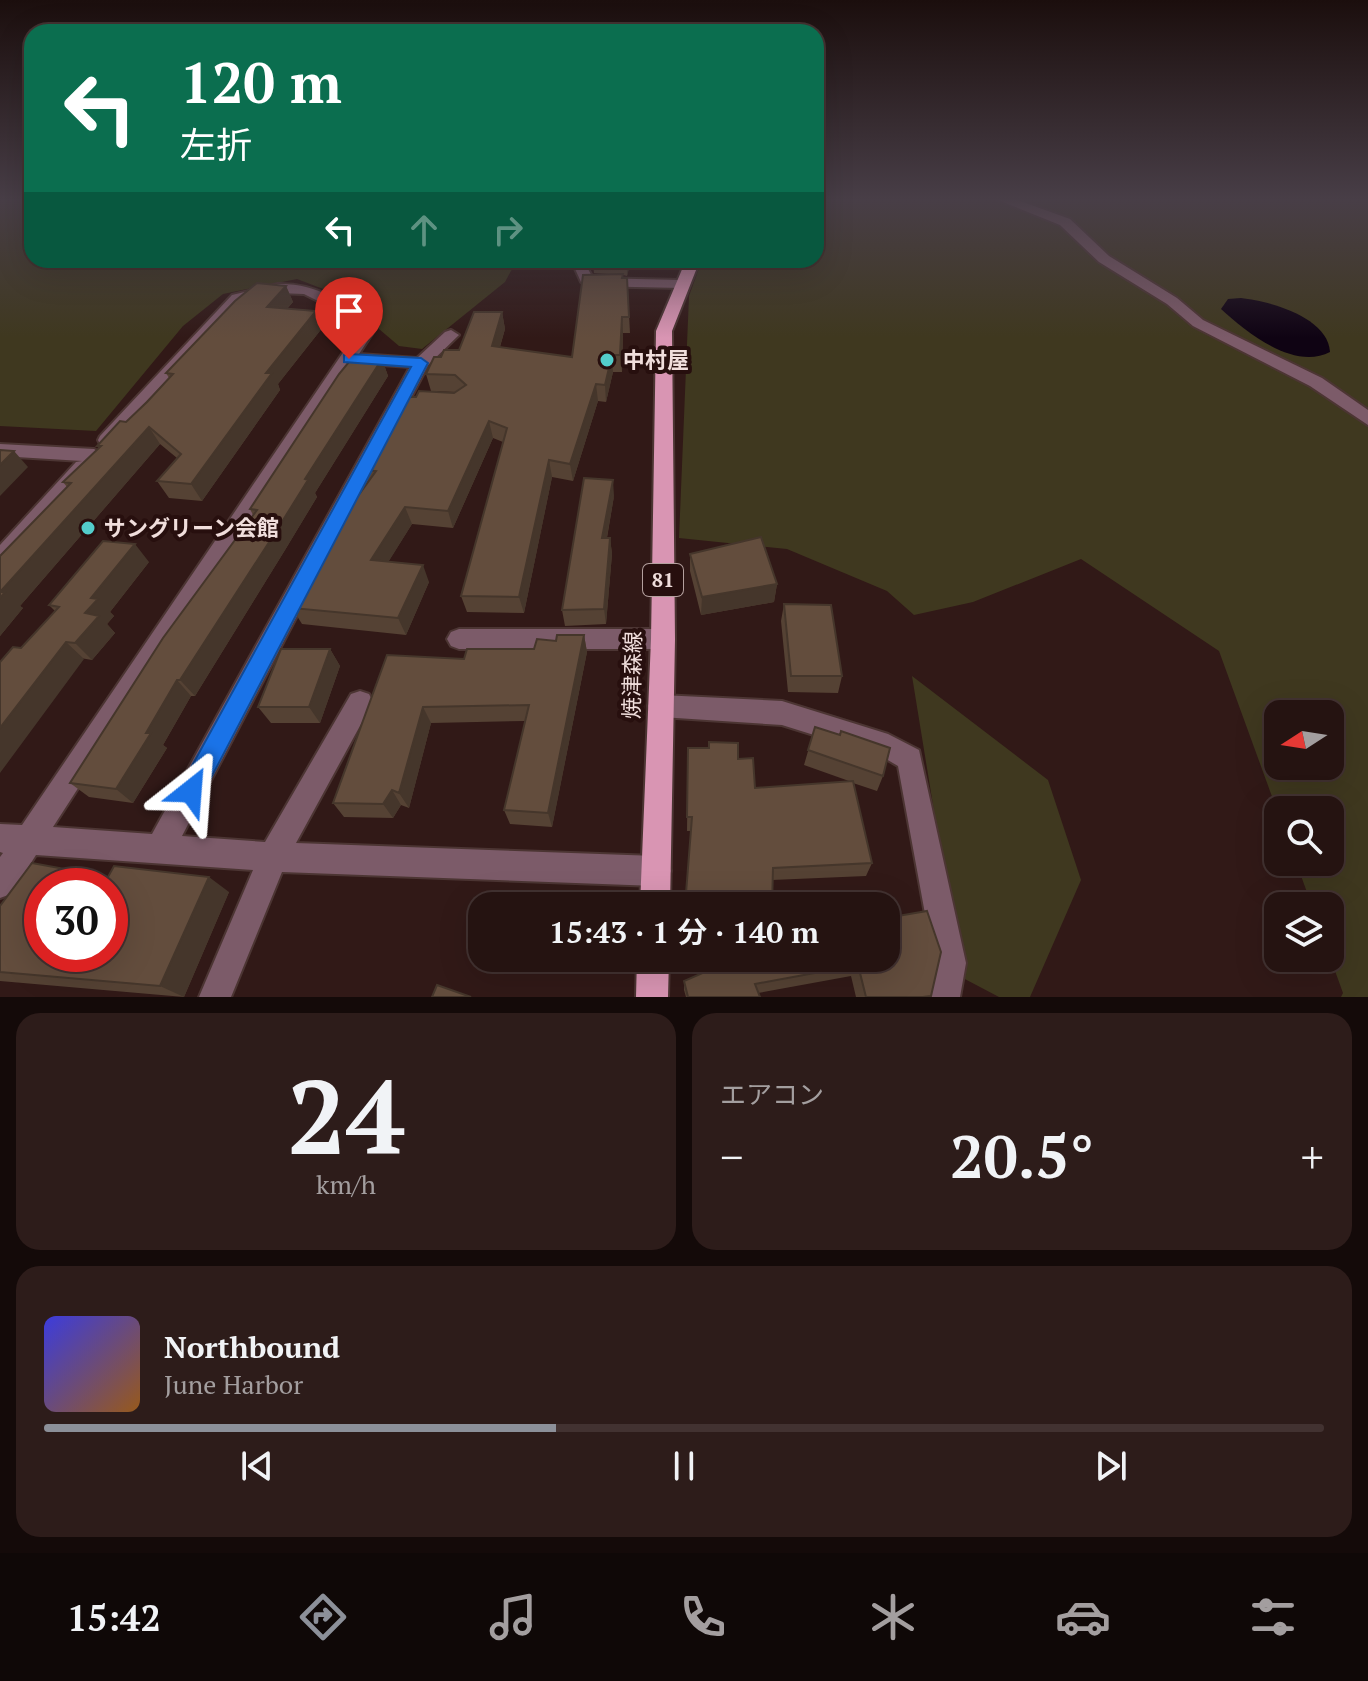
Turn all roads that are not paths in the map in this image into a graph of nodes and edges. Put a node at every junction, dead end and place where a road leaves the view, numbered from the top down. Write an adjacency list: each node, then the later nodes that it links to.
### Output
1 (1089, 245): 8 (street)
2 (580, 268): 4 (street)
3 (689, 268): 4 (main road, 焼津森線 / 81)
4 (681, 284): 13 (main road, 焼津森線 / 81)
5 (451, 335): 7 (street)
6 (349, 359): 7 (street); 10 (street); 16 (street)
7 (421, 363): 17 (street)
8 (1368, 419)
9 (0, 450): 10 (street)
10 (94, 455): 11 (street)
11 (0, 559)
12 (459, 639): 13 (street)
13 (663, 639): 15 (main road, 焼津森線 / 81)
14 (360, 702): 18 (street)
15 (661, 706): 19 (main road, 焼津森線 / 81); 25 (street)
16 (14, 839): 17 (street); 20 (street)
17 (161, 847): 18 (street)
18 (273, 857): 19 (street); 23 (street)
19 (656, 871): 21 (main road, 焼津森線 / 81)
20 (0, 883)
21 (655, 892)
22 (653, 972): 24 (main road)
23 (215, 997)
24 (652, 997)
25 (944, 997)

